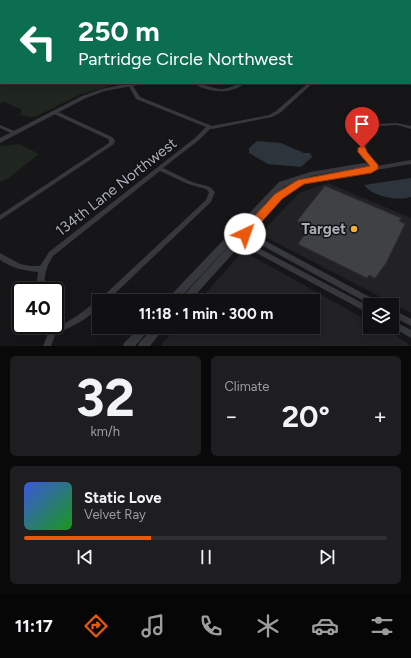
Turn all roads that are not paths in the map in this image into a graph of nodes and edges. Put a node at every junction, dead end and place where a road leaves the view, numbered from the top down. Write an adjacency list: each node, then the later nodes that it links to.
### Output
1 (134, 84): 5 (street)
2 (198, 84): 3 (street)
3 (241, 84)
4 (310, 84): 8 (street)
5 (130, 85): 6 (street); 8 (street)
6 (54, 112): 10 (street); 15 (street)
7 (0, 126): 10 (street)
8 (209, 127): 14 (street, 134th Lane Northwest)
9 (411, 128): 13 (street)
10 (15, 133): 11 (street)
11 (0, 141)
12 (411, 162): 13 (street)
13 (375, 167): 16 (street)
14 (160, 169): 19 (street, 134th Lane Northwest); 21 (street)
15 (0, 218)
16 (242, 232): 17 (street); 24 (street)
17 (236, 239): 22 (street); 23 (street); 25 (street)
18 (0, 256): 19 (street)
19 (42, 270): 20 (street)
20 (41, 282)
21 (109, 294)
22 (178, 294)
23 (190, 294)
24 (365, 298)
25 (363, 307)
26 (92, 309): 29 (street)
27 (399, 316): 28 (street)
28 (411, 323)
29 (64, 326)
30 (399, 327): 34 (street)
31 (51, 334): 35 (street)
32 (139, 334): 36 (street)
33 (154, 334): 37 (street)
34 (411, 334)
35 (47, 346)
36 (128, 346)
37 (143, 346)

